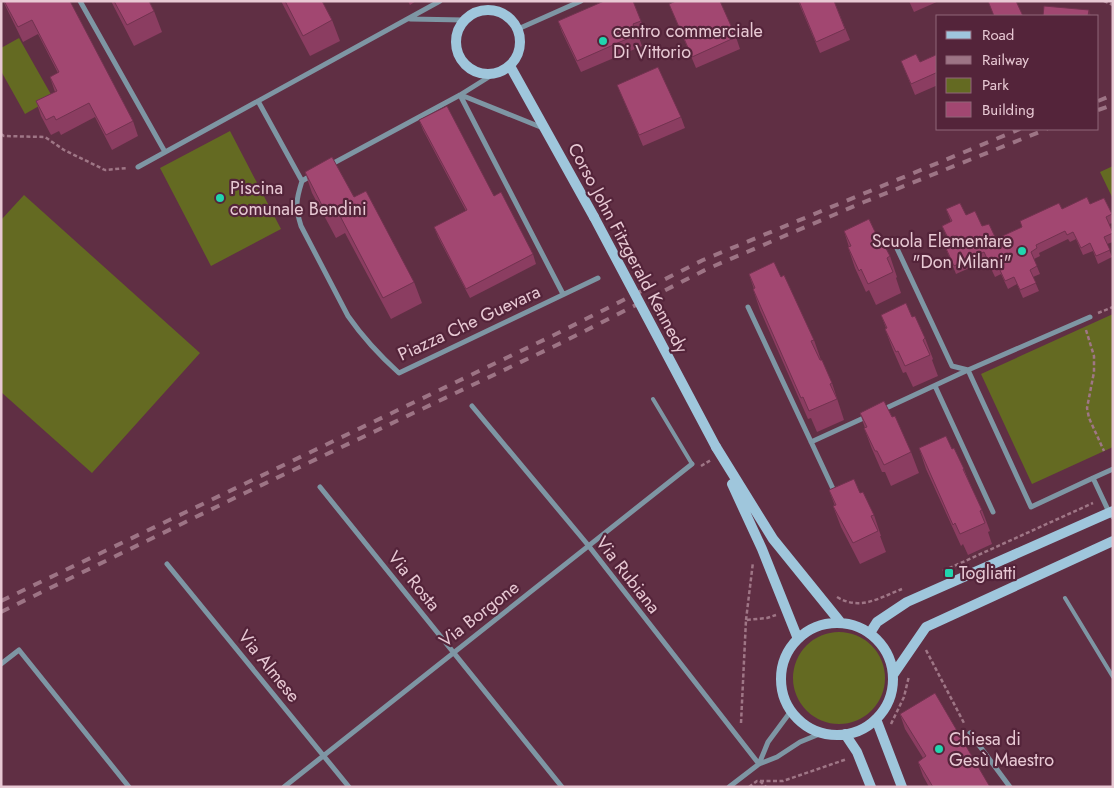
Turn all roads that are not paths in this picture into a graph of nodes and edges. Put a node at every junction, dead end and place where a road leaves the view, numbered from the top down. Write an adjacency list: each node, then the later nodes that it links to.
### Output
1 (80, 1): 13 (street)
2 (440, 1): 5 (street)
3 (580, 1): 7 (street)
4 (480, 5): 6 (street); 7 (street)
5 (407, 19): 6 (street); 11 (street)
6 (464, 20): 9 (street)
7 (518, 29): 8 (street)
8 (510, 66): 9 (street); 12 (street, Corso John Fitzgerald Kennedy)
9 (492, 75): 10 (street)
10 (460, 95): 12 (street); 15 (street); 20 (street, Piazza Che Guevara)
11 (258, 101): 13 (street); 17 (street)
12 (545, 129): 28 (street, Corso John Fitzgerald Kennedy, bridge)
13 (165, 152): 14 (street)
14 (138, 167)
15 (327, 167)
16 (319, 172): 17 (street)
17 (302, 180): 20 (street, Piazza Che Guevara)
18 (894, 242): 23 (street)
19 (598, 278): 20 (street, Piazza Che Guevara)
20 (563, 294)
21 (748, 307): 27 (street)
22 (1090, 317): 23 (street)
23 (968, 370): 24 (street); 31 (street)
24 (935, 386): 27 (street); 34 (street)
25 (653, 399): 29 (lane)
26 (472, 406): 37 (street, Via Rubiana)
27 (811, 442): 33 (street)
28 (716, 447): 40 (street, Corso John Fitzgerald Kennedy); 42 (street, Corso John Fitzgerald Kennedy)
29 (692, 464): 37 (street, Via Borgone)
30 (1113, 469): 31 (street)
31 (1093, 478): 35 (street)
32 (320, 487): 43 (street, Via Rosta)
33 (835, 494)
34 (993, 512)
35 (1111, 513): 41 (street)
36 (1113, 541): 45 (street)
37 (588, 545): 43 (street, Via Borgone); 53 (street, Via Rubiana)
38 (167, 564): 52 (street, Via Almese)
39 (1065, 598): 46 (lane)
40 (841, 623): 41 (street); 42 (street)
41 (870, 634): 45 (street)
42 (798, 639): 47 (street)
43 (454, 651): 52 (street, Via Borgone); 57 (street, Via Rosta)
44 (1, 664): 54 (street)
45 (893, 675): 48 (street)
46 (1113, 677)
47 (791, 712): 49 (street); 53 (street)
48 (876, 719): 50 (street); 60 (street)
49 (822, 733): 50 (street); 53 (street)
50 (845, 734): 59 (street)
51 (970, 734): 61 (street)
52 (324, 755): 55 (street, Via Borgone); 56 (street, Via Almese)
53 (759, 764): 58 (street)
54 (129, 787)
55 (284, 787)
56 (349, 787)
57 (562, 787)
58 (729, 787)
59 (871, 787)
60 (902, 787)
61 (1010, 787)

